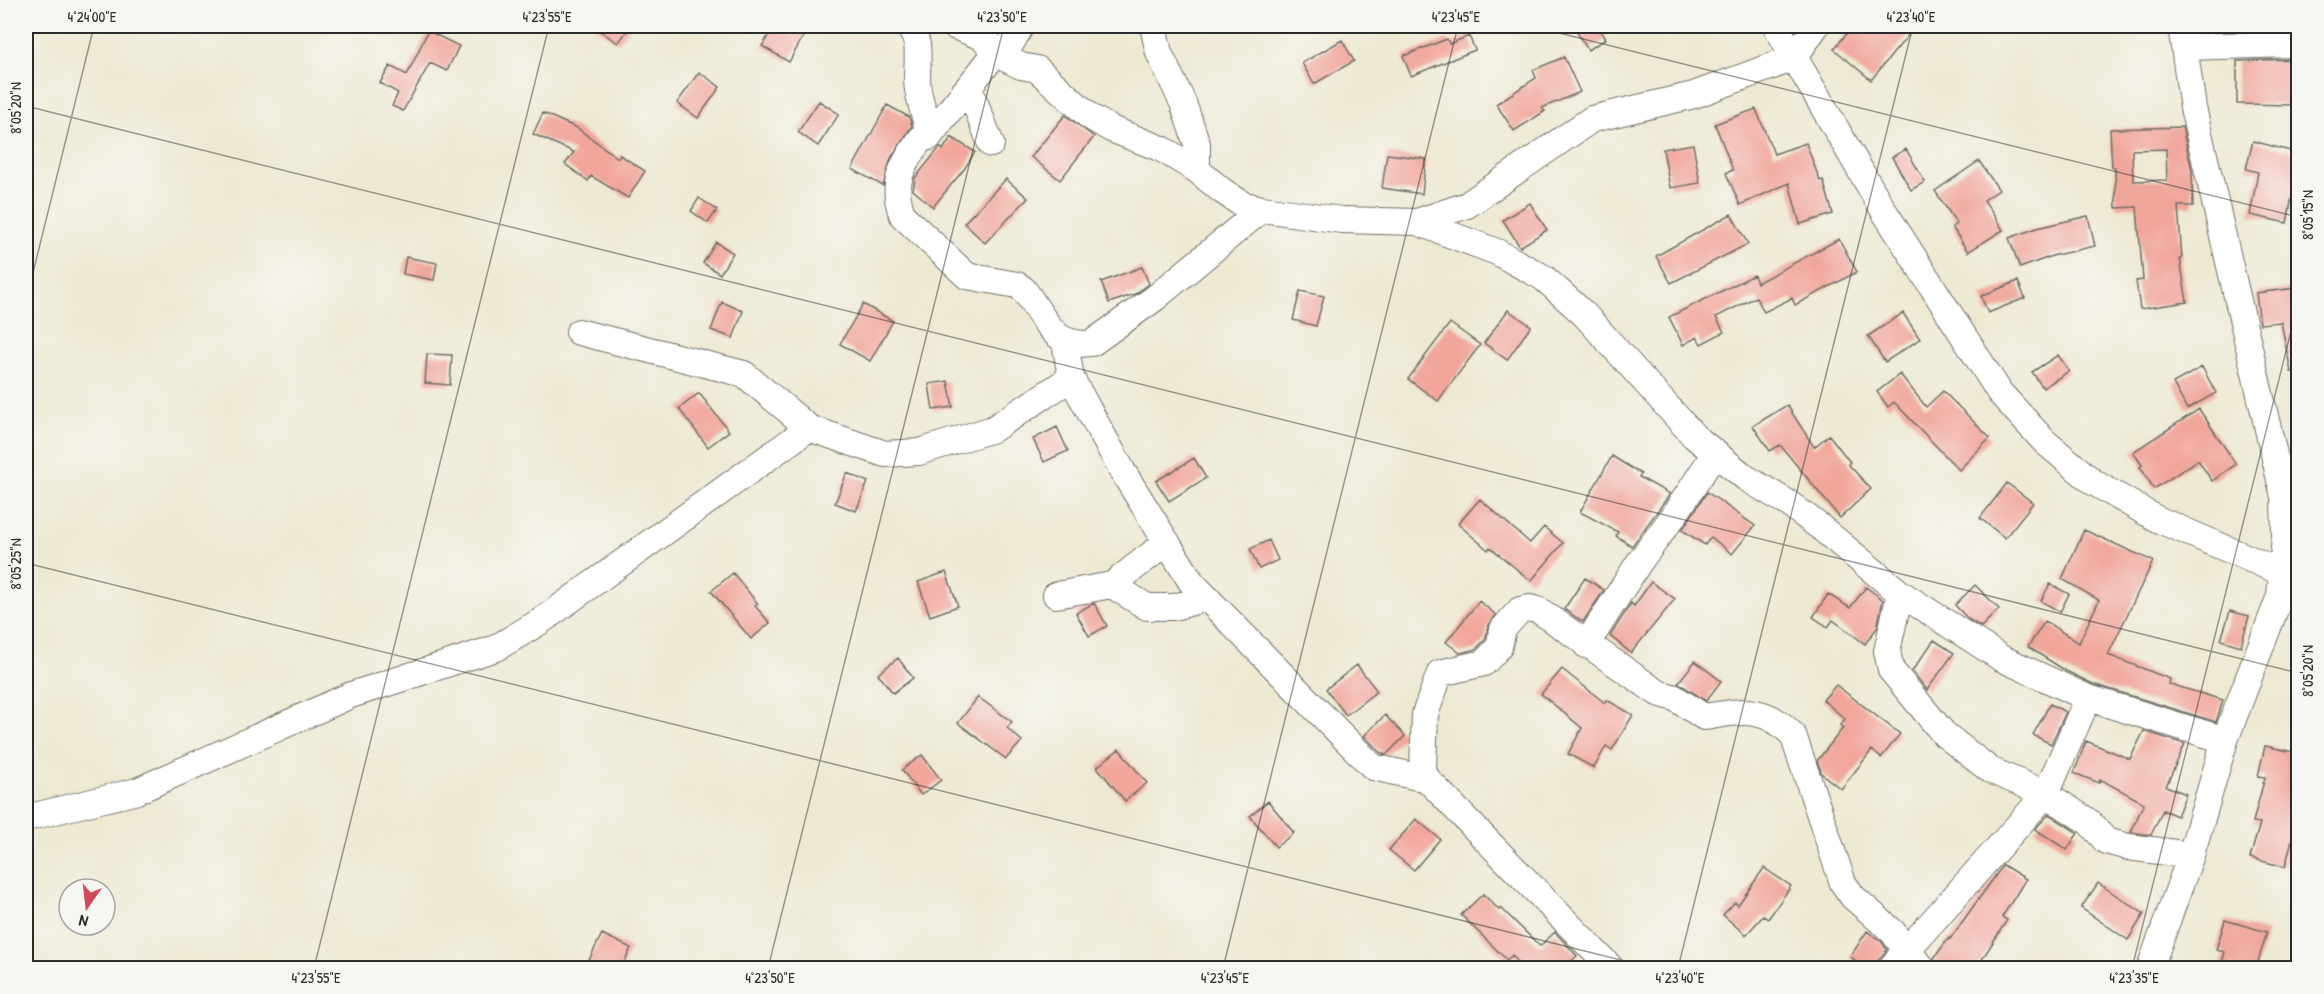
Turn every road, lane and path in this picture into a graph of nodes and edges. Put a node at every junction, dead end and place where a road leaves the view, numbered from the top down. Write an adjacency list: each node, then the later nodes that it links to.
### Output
1 (906, 26): 12 (street)
2 (954, 26): 9 (street)
3 (1021, 26): 9 (street)
4 (1153, 26): 14 (street)
5 (1776, 26): 10 (street)
6 (1816, 26): 10 (street)
7 (2183, 36): 8 (street); 26 (street)
8 (2298, 44)
9 (1000, 54): 11 (street); 14 (street)
10 (1794, 58): 15 (street); 26 (street)
11 (969, 88): 12 (street); 13 (street)
12 (929, 137): 20 (street)
13 (991, 144)
14 (1197, 170): 16 (street)
15 (1467, 205): 17 (street); 18 (street)
16 (1262, 209): 17 (street); 20 (street)
17 (1417, 222): 18 (street)
18 (1463, 239): 23 (street)
19 (579, 332): 22 (street)
20 (1065, 341): 21 (street)
21 (1071, 378): 22 (street); 24 (street)
22 (809, 428): 35 (street)
23 (1715, 453): 27 (street); 30 (street)
24 (1167, 542): 25 (street); 29 (street)
25 (1112, 585): 28 (street); 29 (street)
26 (2290, 588): 32 (street)
27 (1900, 593): 31 (street); 34 (street)
28 (1056, 595)
29 (1207, 598): 33 (street)
30 (1586, 645): 33 (street); 37 (street)
31 (2088, 698): 32 (street); 34 (street)
32 (2225, 740): 36 (street)
33 (1427, 779): 38 (street)
34 (2046, 794): 36 (street); 37 (street)
35 (26, 818)
36 (2192, 855): 39 (street)
37 (1907, 963)
38 (1611, 969)
39 (2150, 969)

